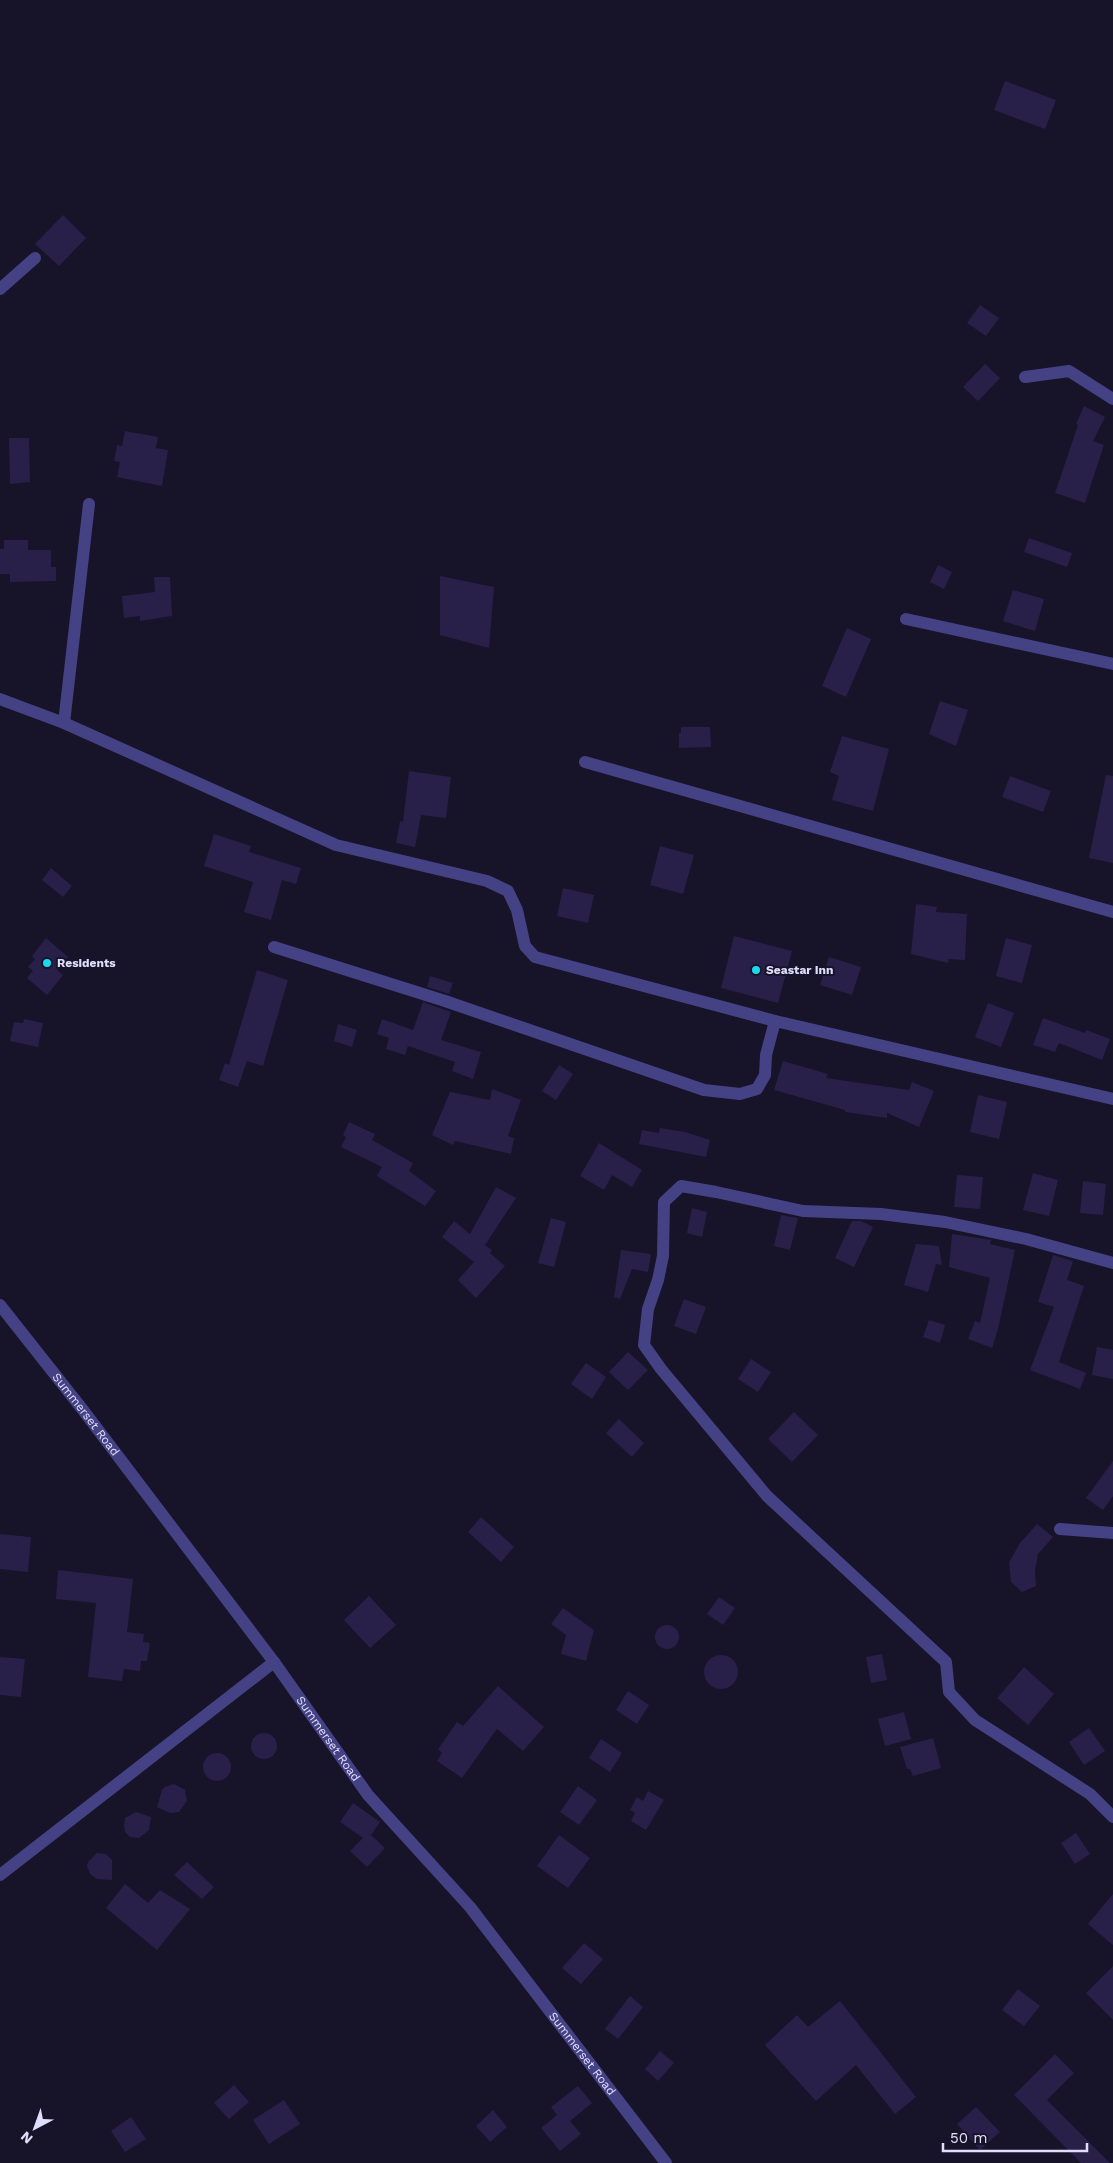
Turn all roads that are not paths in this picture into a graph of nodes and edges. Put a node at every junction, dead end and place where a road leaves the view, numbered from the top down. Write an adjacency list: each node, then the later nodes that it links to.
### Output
1 (35, 258): 2 (street)
2 (0, 289)
3 (1025, 378): 4 (street)
4 (1113, 399)
5 (89, 504): 9 (street)
6 (906, 619): 7 (street)
7 (1113, 664)
8 (0, 699): 9 (street)
9 (64, 723): 13 (street)
10 (584, 762): 11 (street)
11 (1113, 912)
12 (274, 947): 13 (street)
13 (775, 1021): 14 (street)
14 (1113, 1099)
15 (1113, 1263): 20 (street)
16 (0, 1305): 19 (street, Summerset Road)
17 (1060, 1529): 18 (street)
18 (1113, 1533)
19 (274, 1662): 21 (street); 22 (street, Summerset Road)
20 (1113, 1817)
21 (0, 1874)
22 (666, 2163)

